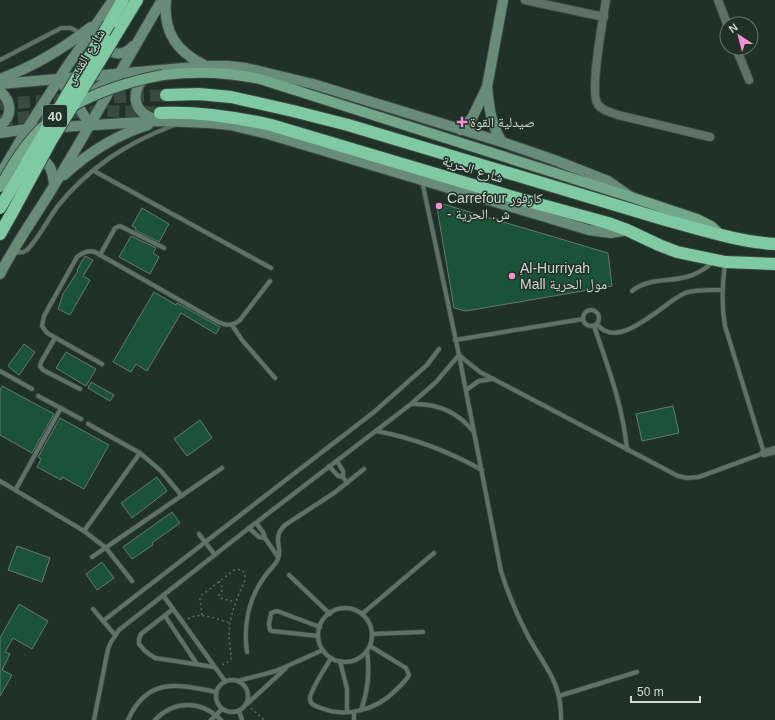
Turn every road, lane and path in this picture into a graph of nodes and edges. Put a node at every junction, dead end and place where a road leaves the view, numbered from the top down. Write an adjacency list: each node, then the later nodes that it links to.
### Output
1 (113, 0): 12 (main road)
2 (123, 0): 12 (highway, شارع القدس / 40)
3 (137, 0): 45 (highway, شارع القدس / 40, bridge)
4 (162, 0): 14 (main road)
5 (166, 0): 17 (main road)
6 (503, 0): 24 (main road)
7 (525, 0): 11 (street)
8 (606, 0): 11 (street)
9 (718, 0): 10 (street)
10 (724, 16)
11 (604, 17): 35 (street)
12 (105, 21): 13 (main road); 14 (main road); 21 (main road); 43 (highway, شارع القدس / 40, bridge)
13 (82, 34): 16 (lane); 20 (main road)
14 (139, 40): 19 (main road)
15 (739, 56): 22 (street)
16 (0, 60)
17 (206, 66): 18 (main road); 33 (main road)
18 (164, 72): 19 (main road); 28 (main road); 41 (main road, bridge); 42 (main road)
19 (119, 73): 21 (main road); 27 (main road); 30 (main road)
20 (0, 79)
21 (59, 79): 23 (main road); 27 (main road); 32 (main road)
22 (749, 80)
23 (0, 84)
24 (487, 87): 33 (main road); 36 (main road)
25 (0, 91): 31 (main road)
26 (166, 95): 46 (highway, شارع الحرية)
27 (76, 102): 30 (main road); 32 (main road)
28 (160, 117): 29 (main road); 30 (main road); 40 (main road); 44 (highway, شارع الحرية)
29 (182, 122): 38 (lane); 39 (main road)
30 (90, 124): 32 (main road); 40 (main road)
31 (0, 126)
32 (28, 129): 34 (main road); 37 (main road)
33 (460, 130): 36 (main road)
34 (0, 133)
35 (710, 138)
36 (502, 142): 42 (main road)
37 (3, 171): 40 (main road)
38 (94, 171): 49 (lane); 53 (lane)
39 (422, 181): 44 (main road); 62 (lane)
40 (54, 185): 49 (main road)
41 (0, 187)
42 (630, 196): 46 (main road)
43 (0, 208)
44 (627, 230): 51 (highway, شارع الحرية)
45 (0, 234)
46 (721, 235): 47 (highway, شارع الحرية)
47 (775, 244)
48 (164, 248): 50 (lane)
49 (12, 253): 54 (main road)
50 (100, 255): 59 (lane); 61 (lane)
51 (720, 261): 52 (highway, شارع الحرية); 56 (lane); 57 (lane)
52 (775, 264)
53 (271, 268)
54 (0, 274)
55 (270, 281): 59 (lane)
56 (721, 290): 60 (lane); 82 (lane)
57 (632, 291)
58 (583, 319): 60 (lane); 60 (lane); 62 (lane)
59 (232, 325): 67 (lane)
60 (596, 325): 79 (lane)
61 (55, 338): 65 (lane); 70 (lane)
62 (456, 340): 64 (lane)
63 (439, 348): 98 (lane)
64 (459, 355): 68 (lane); 71 (lane); 73 (lane)
65 (102, 364)
66 (0, 371): 69 (lane)
67 (275, 378)
68 (496, 379): 71 (lane); 79 (lane)
69 (32, 389)
70 (80, 389)
71 (466, 390): 78 (lane)
72 (38, 396): 74 (lane)
73 (411, 404): 77 (lane); 78 (lane)
74 (61, 408): 75 (lane); 91 (lane)
75 (80, 419)
76 (88, 424): 81 (lane)
77 (376, 431): 83 (lane); 87 (lane)
78 (474, 433): 87 (lane)
79 (627, 450): 82 (lane)
80 (775, 450): 82 (street)
81 (140, 453): 92 (lane); 95 (lane)
82 (764, 453)
83 (337, 461): 84 (lane); 88 (lane)
84 (330, 466): 88 (lane); 93 (lane)
85 (222, 468): 92 (lane)
86 (364, 468): 90 (lane)
87 (482, 470): 136 (lane)
88 (343, 478): 90 (lane)
89 (0, 480): 91 (lane)
90 (347, 483): 103 (lane)
91 (16, 490): 95 (lane)
92 (182, 496): 99 (lane)
93 (256, 523): 94 (lane); 97 (lane)
94 (249, 528): 97 (lane); 101 (lane)
95 (84, 531): 99 (lane)
96 (199, 534): 98 (lane)
97 (265, 538): 103 (lane)
98 (206, 543): 101 (lane); 115 (lane)
99 (106, 548): 102 (lane); 105 (lane)
100 (434, 553): 112 (lane)
101 (215, 555): 107 (lane)
102 (92, 557)
103 (278, 558): 126 (lane)
104 (288, 576): 111 (lane)
105 (132, 581)
106 (219, 581): 108 (path); 108 (path); 113 (path)
107 (163, 595): 110 (lane); 121 (lane)
108 (235, 602): 117 (path)
109 (93, 609): 115 (lane)
110 (173, 610): 114 (lane); 116 (lane)
111 (330, 614): 112 (lane); 118 (lane)
112 (362, 614): 120 (lane)
113 (202, 615): 116 (path); 117 (path)
114 (165, 616): 129 (lane); 129 (lane)
115 (103, 621): 121 (lane)
116 (182, 623): 131 (lane)
117 (230, 623): 131 (path)
118 (320, 627): 122 (lane); 122 (lane)
119 (423, 632): 120 (lane)
120 (372, 634): 123 (lane)
121 (115, 636): 144 (lane)
122 (318, 636): 124 (lane)
123 (370, 646): 125 (lane); 139 (lane)
124 (323, 650): 127 (lane); 130 (lane)
125 (367, 651): 128 (lane); 139 (lane)
126 (247, 652)
127 (331, 658): 128 (lane); 141 (lane)
128 (340, 662): 141 (lane)
129 (197, 664): 131 (lane)
130 (288, 666): 134 (lane); 137 (lane)
131 (214, 667): 133 (lane)
132 (637, 672): 136 (lane)
133 (225, 681): 134 (lane); 135 (lane)
134 (238, 681): 137 (lane)
135 (216, 692): 138 (lane); 145 (lane)
136 (559, 696): 152 (lane)
137 (246, 704): 140 (lane); 150 (path)
138 (222, 709): 140 (lane); 143 (lane)
139 (361, 710): 142 (lane)
140 (239, 711): 149 (lane)
141 (347, 712): 142 (lane)
142 (354, 712): 151 (lane)
143 (216, 715): 146 (lane); 147 (lane); 148 (lane)
144 (94, 720)
145 (128, 720)
146 (155, 720)
147 (211, 720)
148 (220, 720)
149 (242, 720)
150 (264, 720)
151 (354, 720)
152 (561, 720)

